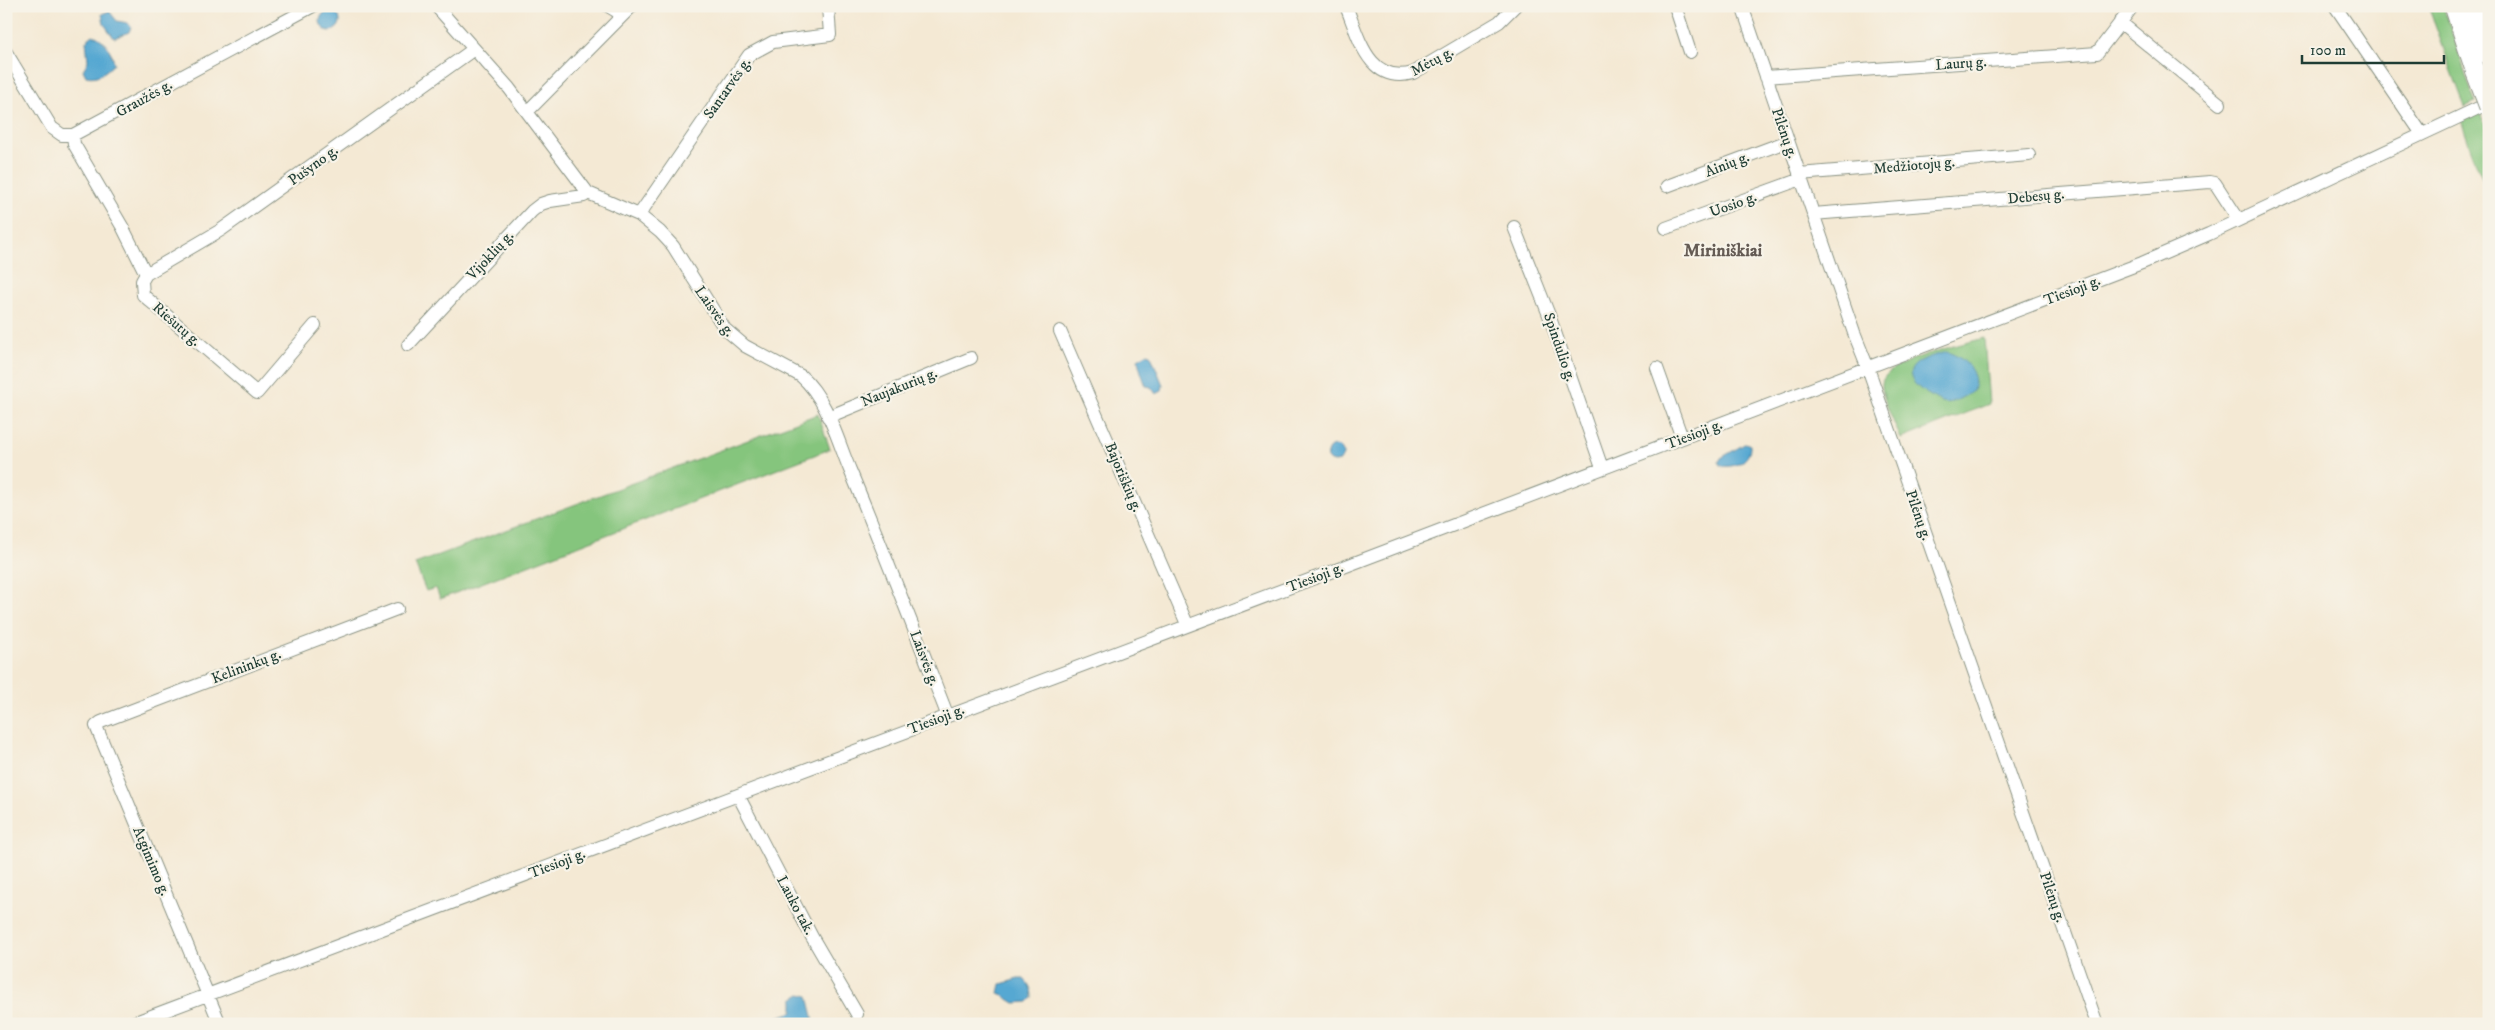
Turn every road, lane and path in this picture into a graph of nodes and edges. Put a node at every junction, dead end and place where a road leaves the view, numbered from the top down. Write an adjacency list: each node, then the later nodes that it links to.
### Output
1 (313, 6): 25 (street, Graužės g.)
2 (436, 6): 15 (street, Laisvės g.)
3 (608, 6): 13 (street)
4 (828, 6): 32 (street, Santarvės g.)
5 (1346, 6): 6 (street, Mėtų g.)
6 (1515, 6)
7 (1675, 6): 17 (street)
8 (1742, 6): 19 (street, Pilėnų g.)
9 (2133, 6): 14 (street, Laurų g.)
10 (2336, 6): 24 (street)
11 (2454, 6): 22 (highway, bridge)
12 (2472, 6): 18 (highway)
13 (628, 11): 23 (street)
14 (2120, 22): 19 (street, Laurų g.); 21 (street)
15 (474, 49): 23 (street, Laisvės g.); 36 (street, Pušyno g.)
16 (6, 52): 25 (street)
17 (1690, 52)
18 (2489, 55)
19 (1766, 77): 26 (street, Pilėnų g.)
20 (2489, 103): 24 (street, Tiesioji g.)
21 (2220, 104)
22 (2489, 108)
23 (527, 112): 30 (street, Laisvės g.)
24 (2422, 134): 33 (street, Tiesioji g.)
25 (73, 135): 36 (street, Riešutų g.)
26 (1788, 141): 28 (street, Pilėnų g.); 29 (street, Ainių g.)
27 (2029, 155): 28 (street, Medžiotojų g.)
28 (1800, 177): 31 (street, Pilėnų g.); 35 (street, Uosio g.)
29 (1666, 186)
30 (588, 193): 32 (street, Laisvės g.); 39 (street, Vijoklių g.)
31 (1813, 214): 33 (street, Debesų g.); 42 (street, Pilėnų g.)
32 (639, 215): 43 (street, Laisvės g.)
33 (2239, 220): 42 (street, Tiesioji g.)
34 (1514, 227): 45 (street, Spindulio g.)
35 (1666, 228)
36 (146, 274): 37 (street, Riešutų g.)
37 (315, 325)
38 (1060, 331): 47 (street, Bajoriškių g.)
39 (408, 345)
40 (971, 358): 43 (street, Naujakurių g.)
41 (1658, 368): 44 (street)
42 (1868, 368): 44 (street, Tiesioji g.); 55 (street, Pilėnų g.)
43 (828, 417): 48 (street, Laisvės g.)
44 (1682, 438): 45 (street, Tiesioji g.)
45 (1602, 468): 47 (street, Tiesioji g.)
46 (397, 609): 49 (street, Kelininkų g.)
47 (1187, 624): 48 (street, Tiesioji g.)
48 (947, 714): 50 (street, Tiesioji g.)
49 (96, 726): 51 (street, Atgimimo g.)
50 (738, 795): 51 (street, Tiesioji g.); 52 (street, Lauko tak.)
51 (208, 995): 53 (street, Tiesioji g.); 54 (street, Atgimimo g.)
52 (857, 1014)
53 (130, 1024)
54 (220, 1024)
55 (2097, 1024)

